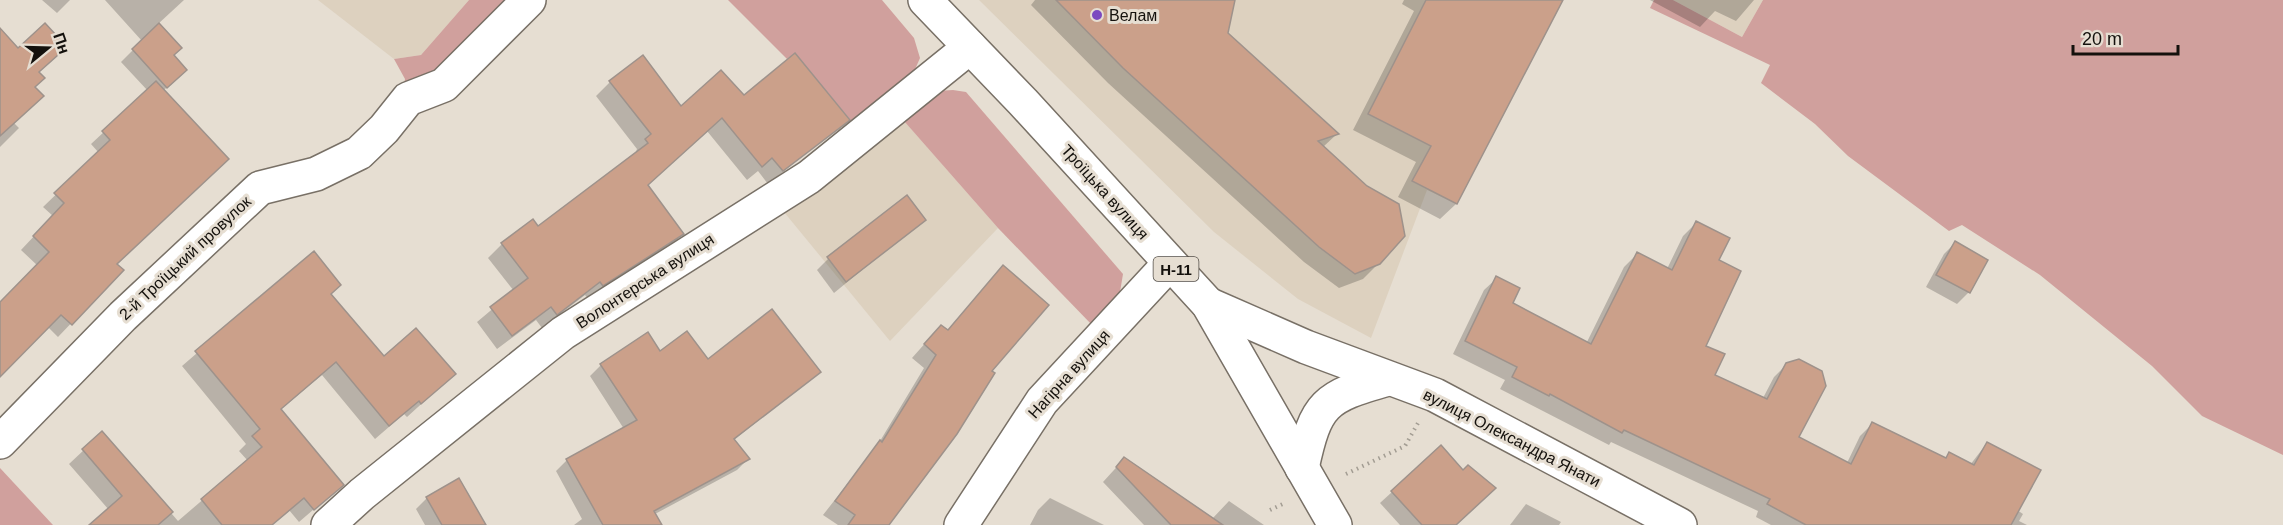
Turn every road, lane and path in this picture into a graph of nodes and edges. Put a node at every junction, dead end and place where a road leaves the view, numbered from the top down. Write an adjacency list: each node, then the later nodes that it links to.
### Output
1 (529, 0): 8 (street, 2-й Троїцький провулок)
2 (925, 0): 3 (street, Троїцька вулиця / Н-11)
3 (970, 47): 4 (street, Троїцька вулиця / Н-11); 11 (street, Волонтерська вулиця)
4 (1170, 263): 5 (street, Троїцька вулиця / Н-11); 12 (street, Нагірна вулиця)
5 (1208, 304): 6 (street, вулиця Олександра Янати); 9 (street, Троїцька вулиця / Н-11)
6 (1388, 379): 7 (street, вулиця Олександра Янати); 9 (street)
7 (1435, 395): 9 (path); 14 (street, вулиця Олександра Янати)
8 (0, 442)
9 (1308, 478): 10 (path); 13 (street, Троїцька вулиця / Н-11)
10 (1270, 510)
11 (328, 525)
12 (961, 525)
13 (1335, 525)
14 (1680, 525)

